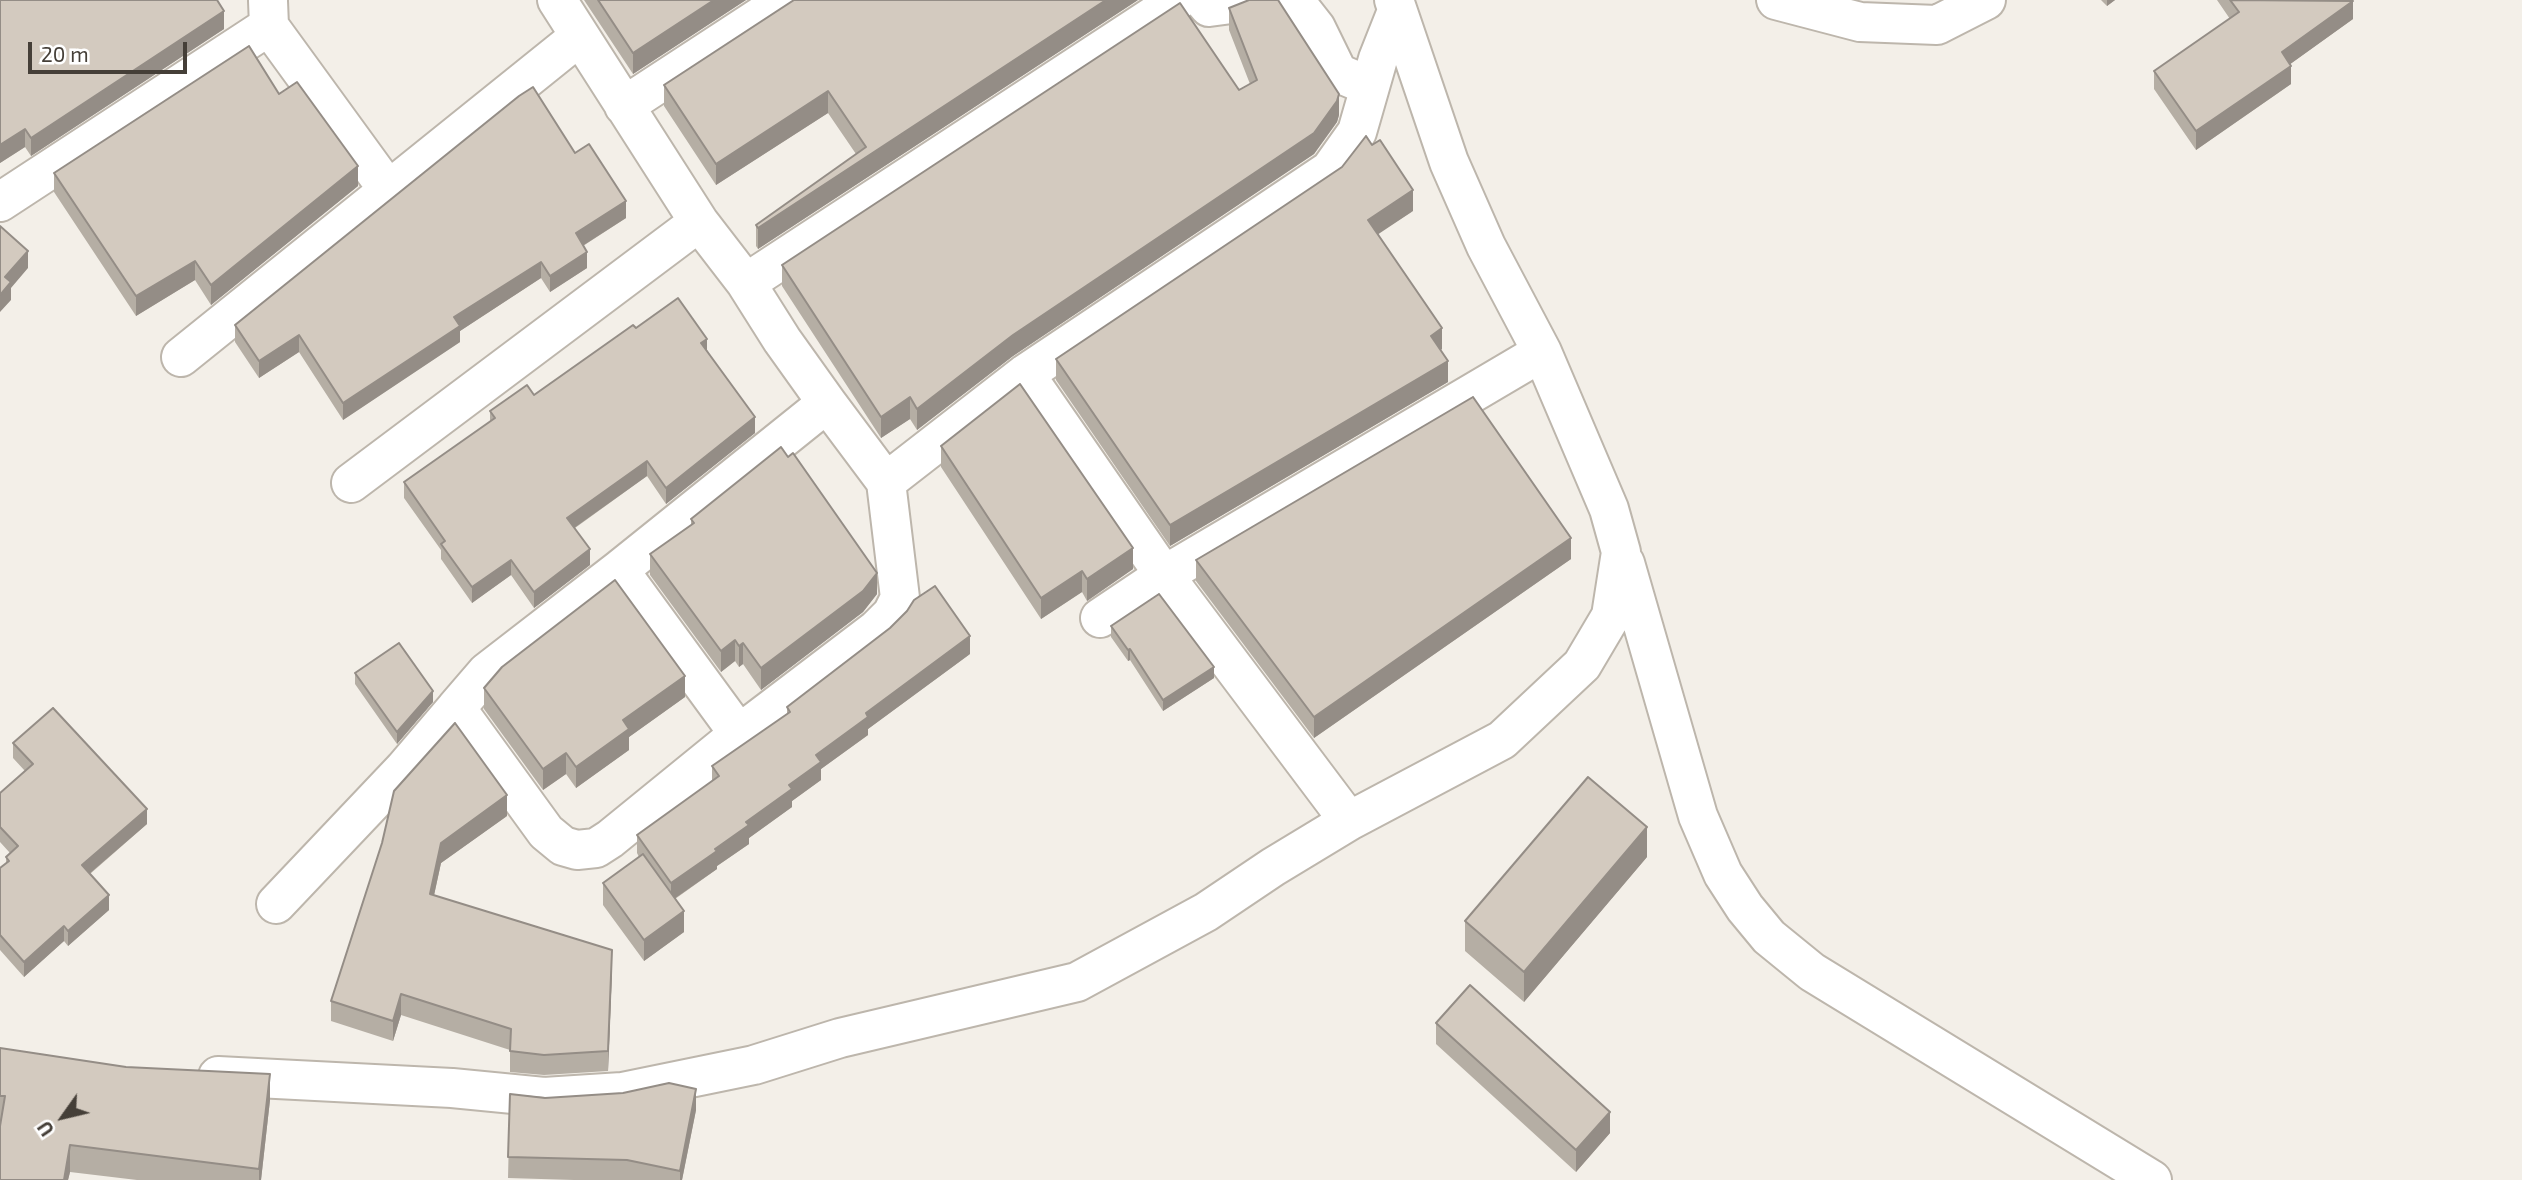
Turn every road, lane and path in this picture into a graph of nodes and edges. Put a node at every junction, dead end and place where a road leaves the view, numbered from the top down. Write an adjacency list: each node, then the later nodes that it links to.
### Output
1 (557, 0): 11 (street)
2 (786, 0): 13 (street)
3 (1178, 0): 17 (street)
4 (1203, 0): 5 (street)
5 (1242, 0)
6 (1293, 0): 12 (street)
7 (1776, 0): 8 (street)
8 (1986, 0)
9 (1396, 6): 12 (street); 18 (street)
10 (269, 13): 14 (street); 15 (street)
11 (580, 36): 13 (street); 14 (street)
12 (1369, 86): 20 (street)
13 (624, 106): 16 (street)
14 (388, 191): 19 (street)
15 (0, 202)
16 (699, 222): 17 (street); 23 (street)
17 (746, 283): 21 (street)
18 (1542, 352): 24 (street); 26 (street)
19 (181, 356)
20 (1025, 374): 22 (street); 26 (street)
21 (827, 403): 22 (street); 25 (street)
22 (886, 482): 29 (street)
23 (351, 483)
24 (1621, 552): 30 (street); 33 (street)
25 (620, 570): 28 (street); 29 (street)
26 (1164, 575): 27 (street); 30 (street)
27 (1100, 618)
28 (456, 708): 29 (street); 31 (street)
29 (739, 734)
30 (1349, 821): 32 (street)
31 (276, 904)
32 (181, 1073)
33 (2152, 1180)

